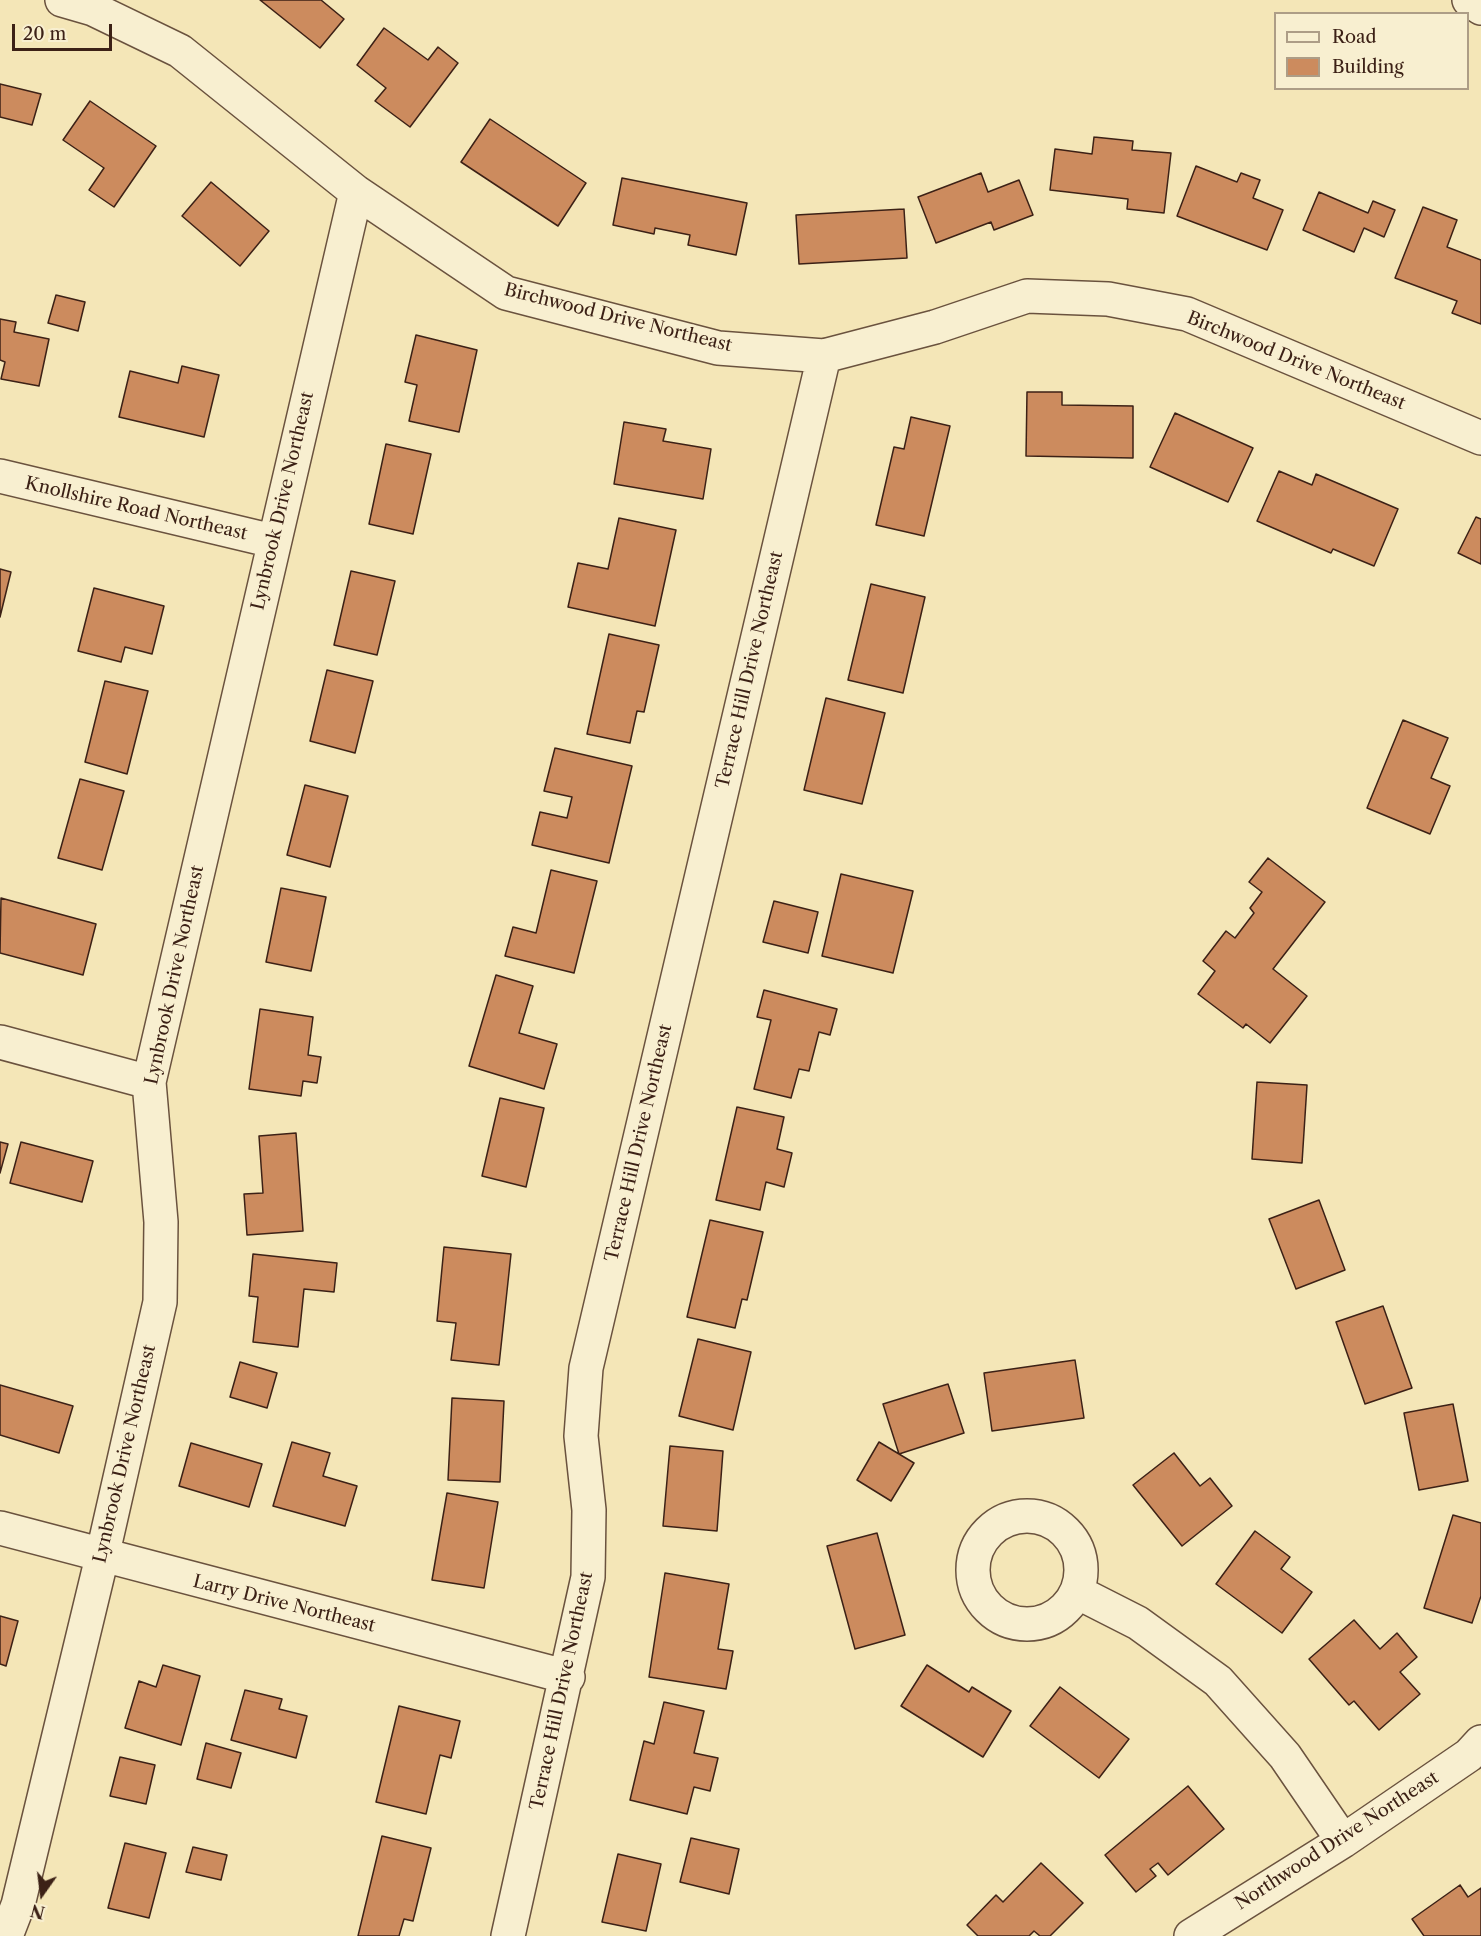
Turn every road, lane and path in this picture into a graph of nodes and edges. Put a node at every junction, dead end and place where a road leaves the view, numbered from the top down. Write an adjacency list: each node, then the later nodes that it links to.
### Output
1 (62, 0): 4 (street, Birchwood Drive Northeast)
2 (1469, 0): 3 (street)
3 (1481, 8)
4 (356, 192): 5 (street, Birchwood Drive Northeast); 8 (street, Lynbrook Drive Northeast)
5 (824, 356): 6 (street, Birchwood Drive Northeast); 14 (street, Terrace Hill Drive Northeast)
6 (1481, 438)
7 (0, 476): 8 (street, Knollshire Road Northeast)
8 (273, 541): 10 (street, Lynbrook Drive Northeast)
9 (0, 1042): 10 (street)
10 (149, 1082): 12 (street, Lynbrook Drive Northeast)
11 (0, 1528): 12 (street, Larry Drive Northeast)
12 (102, 1557): 14 (street, Larry Drive Northeast); 17 (street, Lynbrook Drive Northeast)
13 (1077, 1592): 16 (street)
14 (568, 1677): 18 (street, Terrace Hill Drive Northeast)
15 (1481, 1742): 16 (street, Northwood Drive Northeast)
16 (1343, 1841): 19 (street, Northwood Drive Northeast)
17 (6, 1936)
18 (508, 1936)
19 (1191, 1936)

